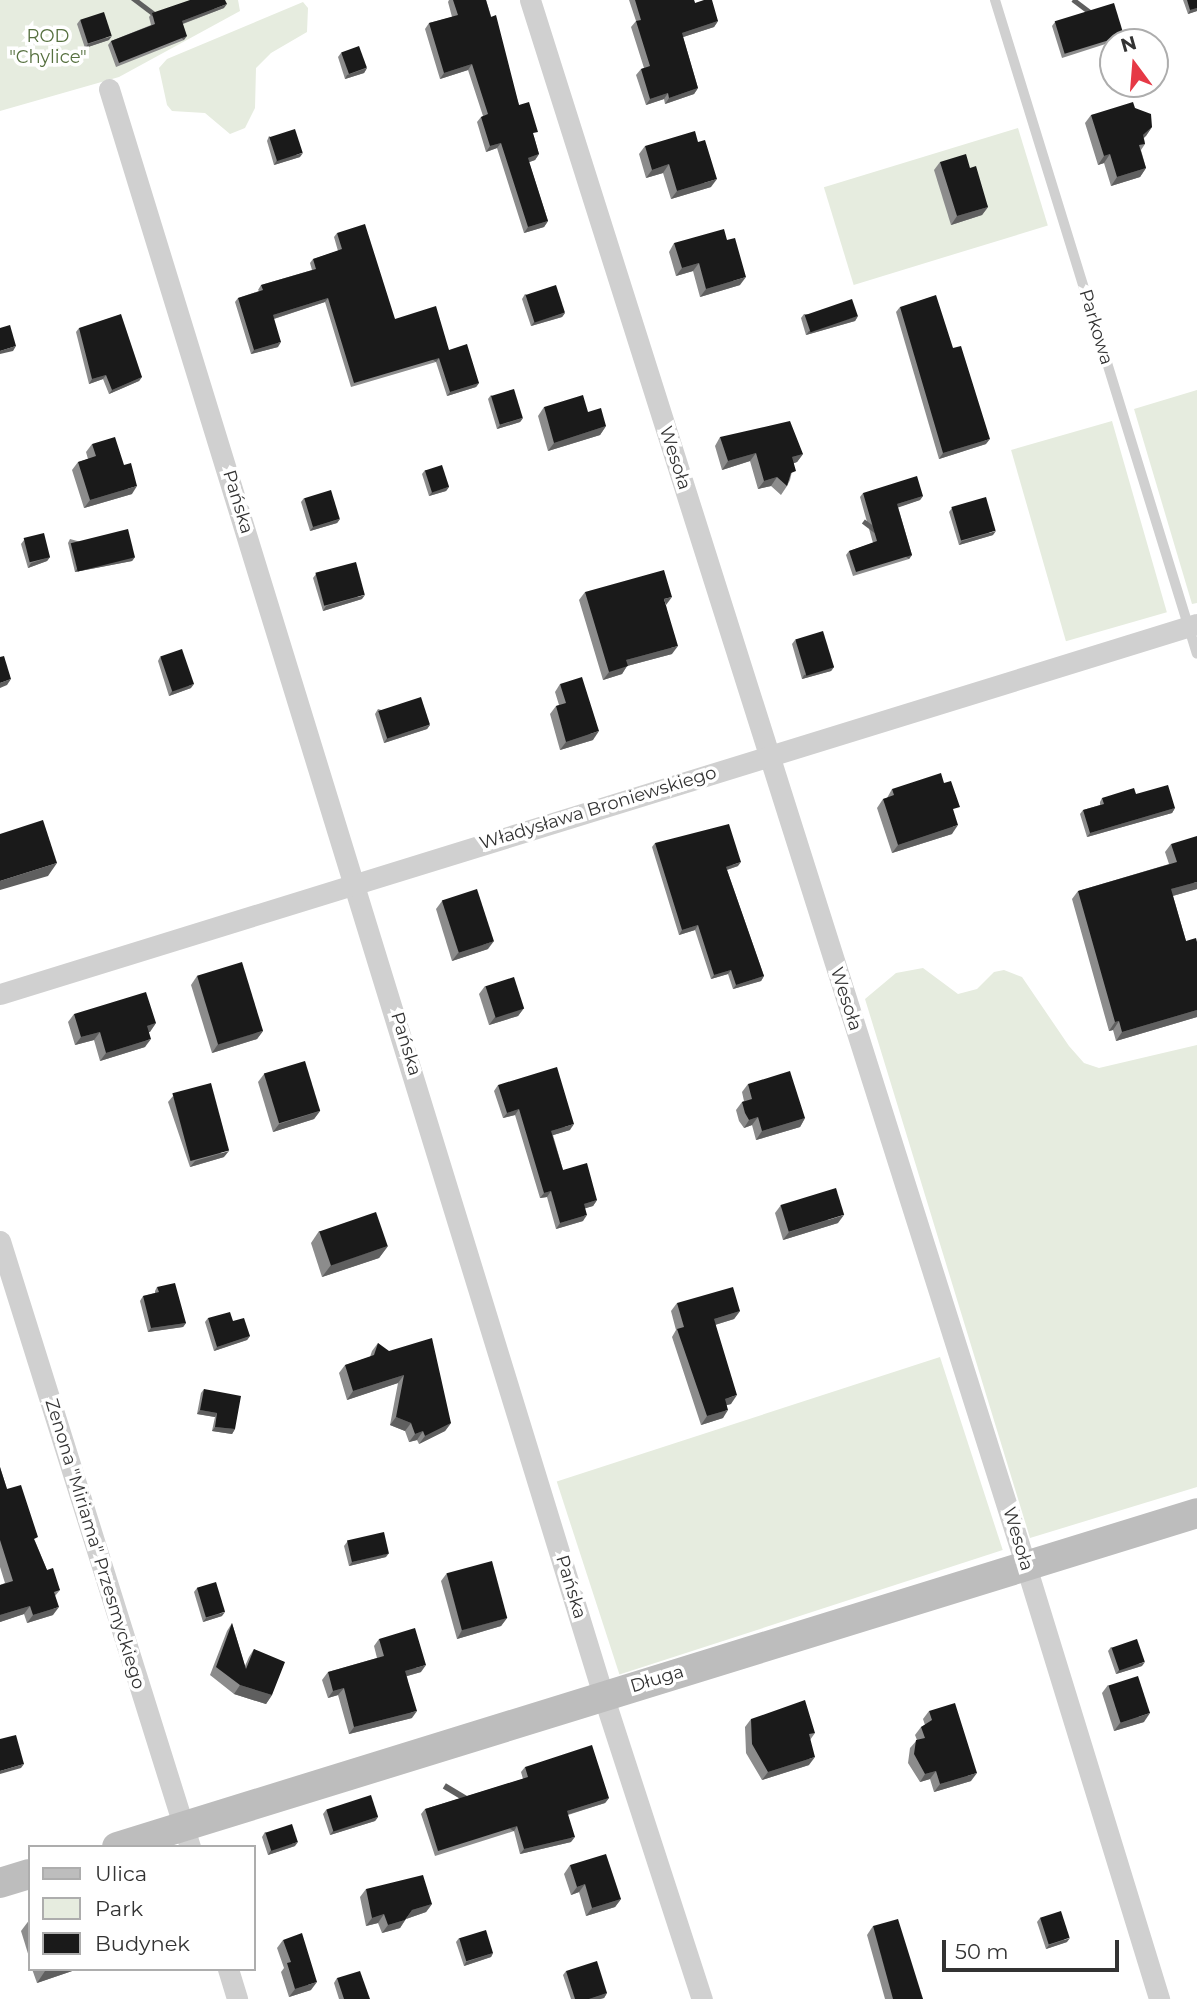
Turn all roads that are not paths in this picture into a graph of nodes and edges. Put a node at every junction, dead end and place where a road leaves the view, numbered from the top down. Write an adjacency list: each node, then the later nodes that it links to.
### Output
1 (530, 0): 6 (street, Wesoła)
2 (995, 0): 4 (lane, Parkowa)
3 (109, 89): 7 (street, Pańska)
4 (1193, 625): 5 (lane, Parkowa); 6 (street, Władysława Broniewskiego)
5 (1197, 654)
6 (769, 755): 7 (street, Władysława Broniewskiego); 11 (street, Wesoła)
7 (357, 883): 8 (street, Władysława Broniewskiego); 12 (street, Pańska)
8 (0, 994)
9 (0, 1241): 13 (street, Zenona "Miriama" Przesmyckiego)
10 (1197, 1513): 11 (street, Długa)
11 (1026, 1566): 12 (street, Długa); 20 (street, Wesoła)
12 (603, 1695): 13 (street, Długa); 19 (street, Pańska)
13 (187, 1836): 14 (street, Długa)
14 (130, 1845)
15 (28, 1875): 16 (street)
16 (0, 1883)
17 (229, 1971): 18 (street)
18 (237, 1999)
19 (702, 1999)
20 (1159, 1999)

